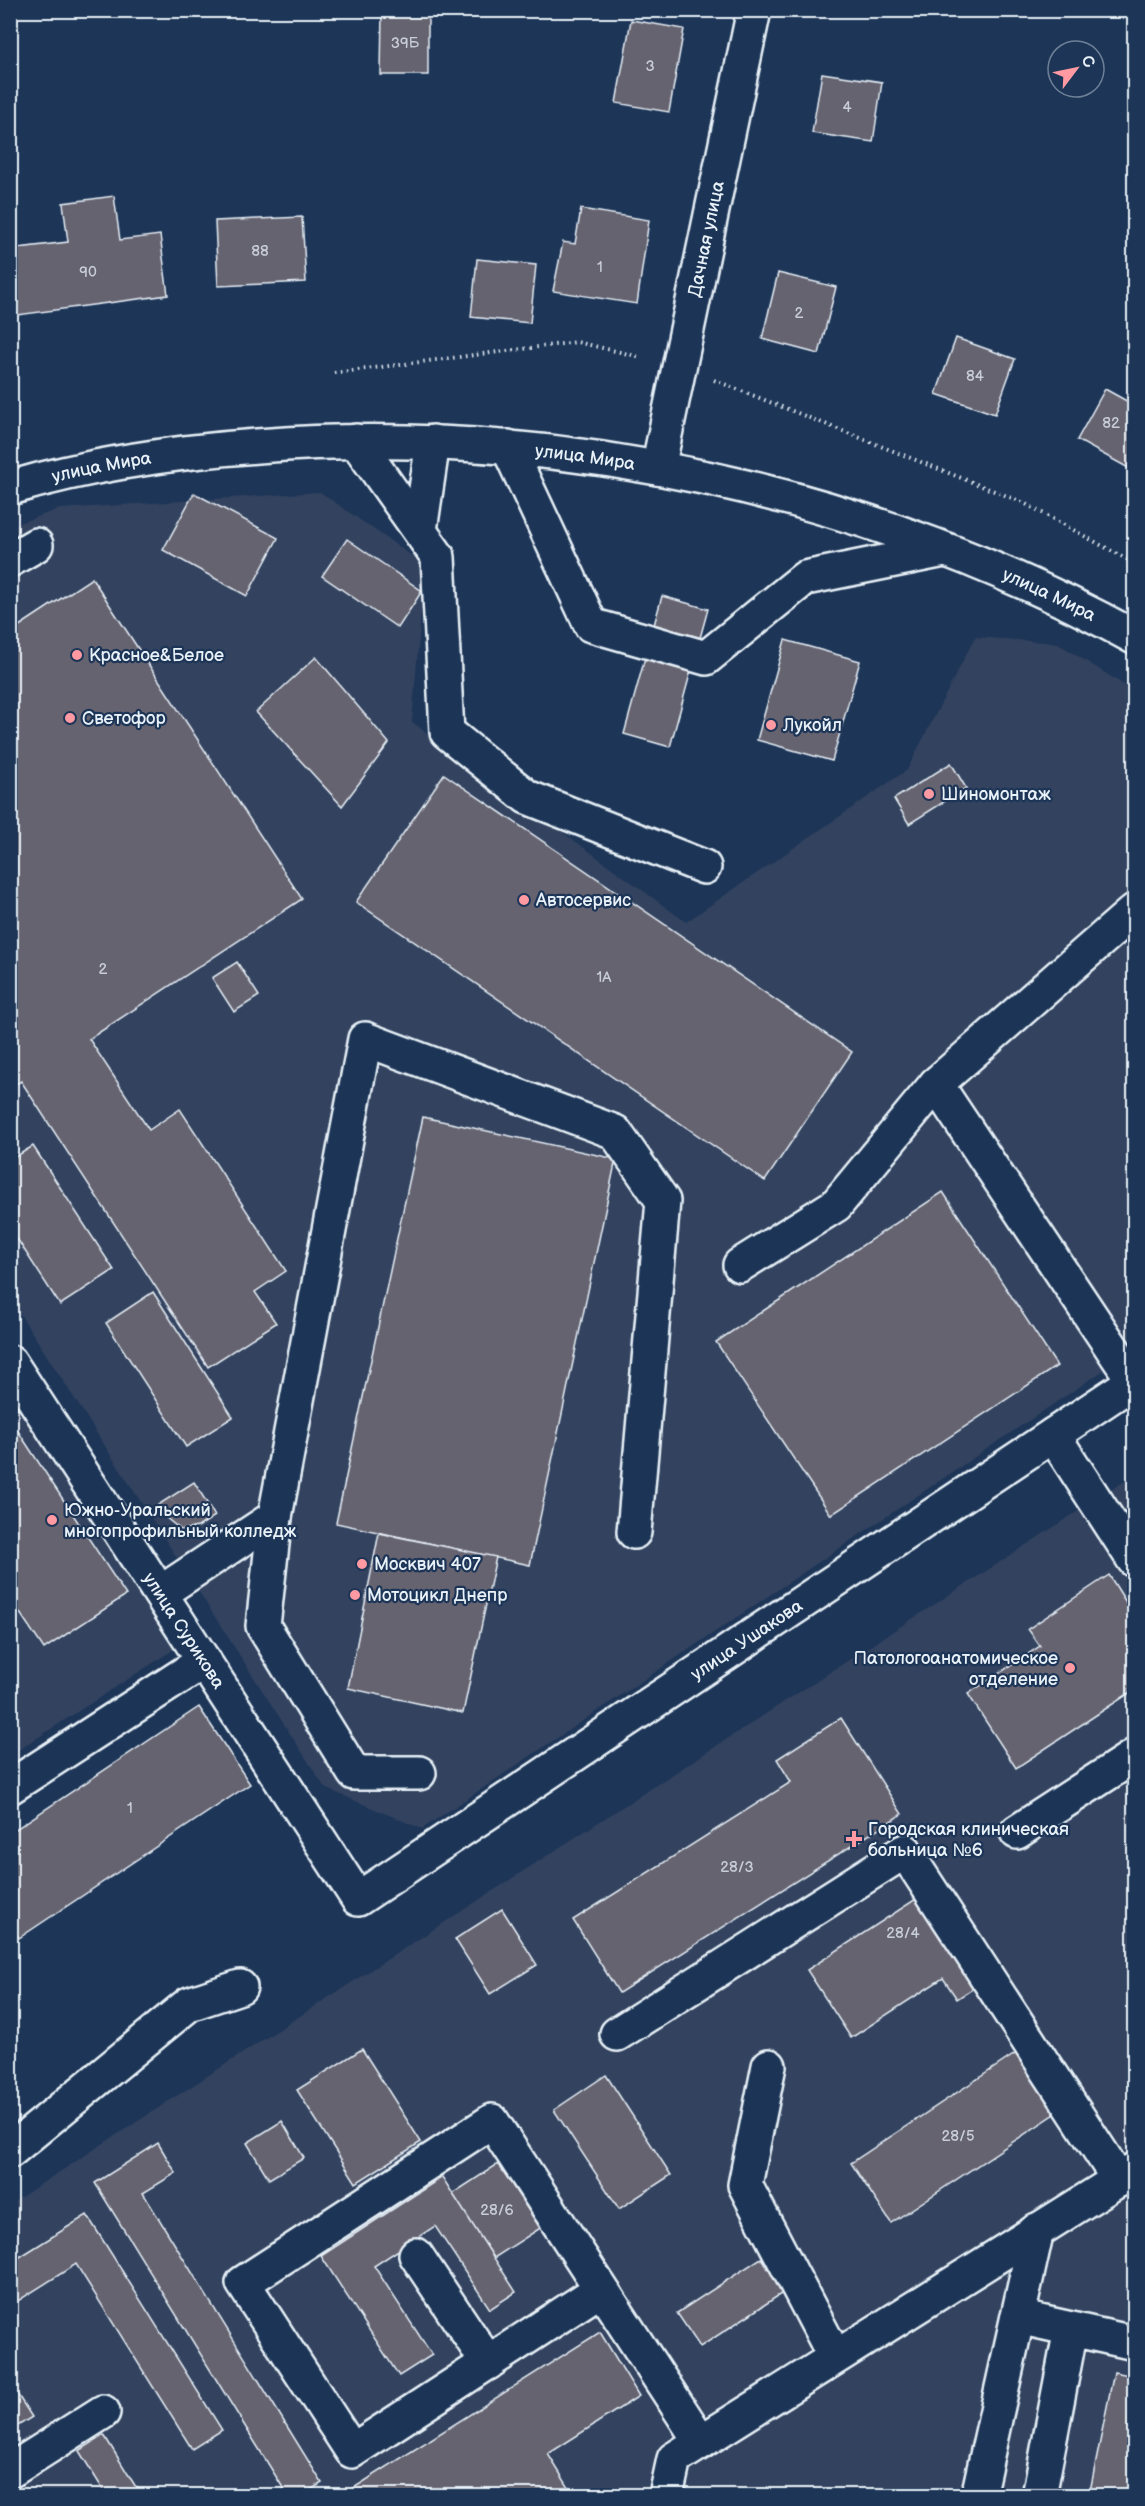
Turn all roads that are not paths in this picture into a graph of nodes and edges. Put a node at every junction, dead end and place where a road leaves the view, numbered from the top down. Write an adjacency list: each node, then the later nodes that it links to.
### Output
1 (754, 10): 5 (street, Дачная улица)
2 (356, 441): 3 (street, улица Мира); 6 (street, улица Мира); 7 (street)
3 (433, 442): 4 (street, улица Мира); 7 (street)
4 (508, 447): 5 (street, улица Мира); 8 (street)
5 (658, 468): 8 (street, улица Мира)
6 (10, 488)
7 (420, 530): 10 (street)
8 (944, 550): 9 (street, улица Мира)
9 (1134, 637)
10 (704, 867)
11 (1134, 911): 12 (street)
12 (936, 1084): 13 (street); 15 (street)
13 (740, 1265)
14 (10, 1362): 20 (street, улица Сурикова)
15 (1134, 1381): 16 (street, улица Ушакова)
16 (1053, 1435): 19 (street); 26 (street, улица Ушакова)
17 (275, 1517): 18 (street); 20 (street); 23 (street)
18 (634, 1532)
19 (1134, 1560)
20 (160, 1593): 21 (street, улица Сурикова)
21 (204, 1661): 24 (street); 26 (street, улица Сурикова)
22 (1134, 1756): 25 (street)
23 (419, 1773)
24 (10, 1787)
25 (1017, 1832)
26 (358, 1899)
27 (240, 1987): 30 (street)
28 (617, 2034): 31 (street)
29 (769, 2066): 38 (street)
30 (10, 2151)
31 (1126, 2175): 32 (street)
32 (1037, 2230): 35 (street); 38 (street)
33 (416, 2256): 39 (street)
34 (602, 2289): 39 (street); 39 (street); 41 (street)
35 (1018, 2317): 36 (street); 44 (street)
36 (1071, 2329): 37 (street); 45 (street)
37 (1134, 2343)
38 (835, 2357): 41 (street)
39 (488, 2363)
40 (103, 2412): 42 (street)
41 (701, 2442): 43 (street)
42 (10, 2471)
43 (666, 2496)
44 (978, 2496)
45 (1039, 2496)

